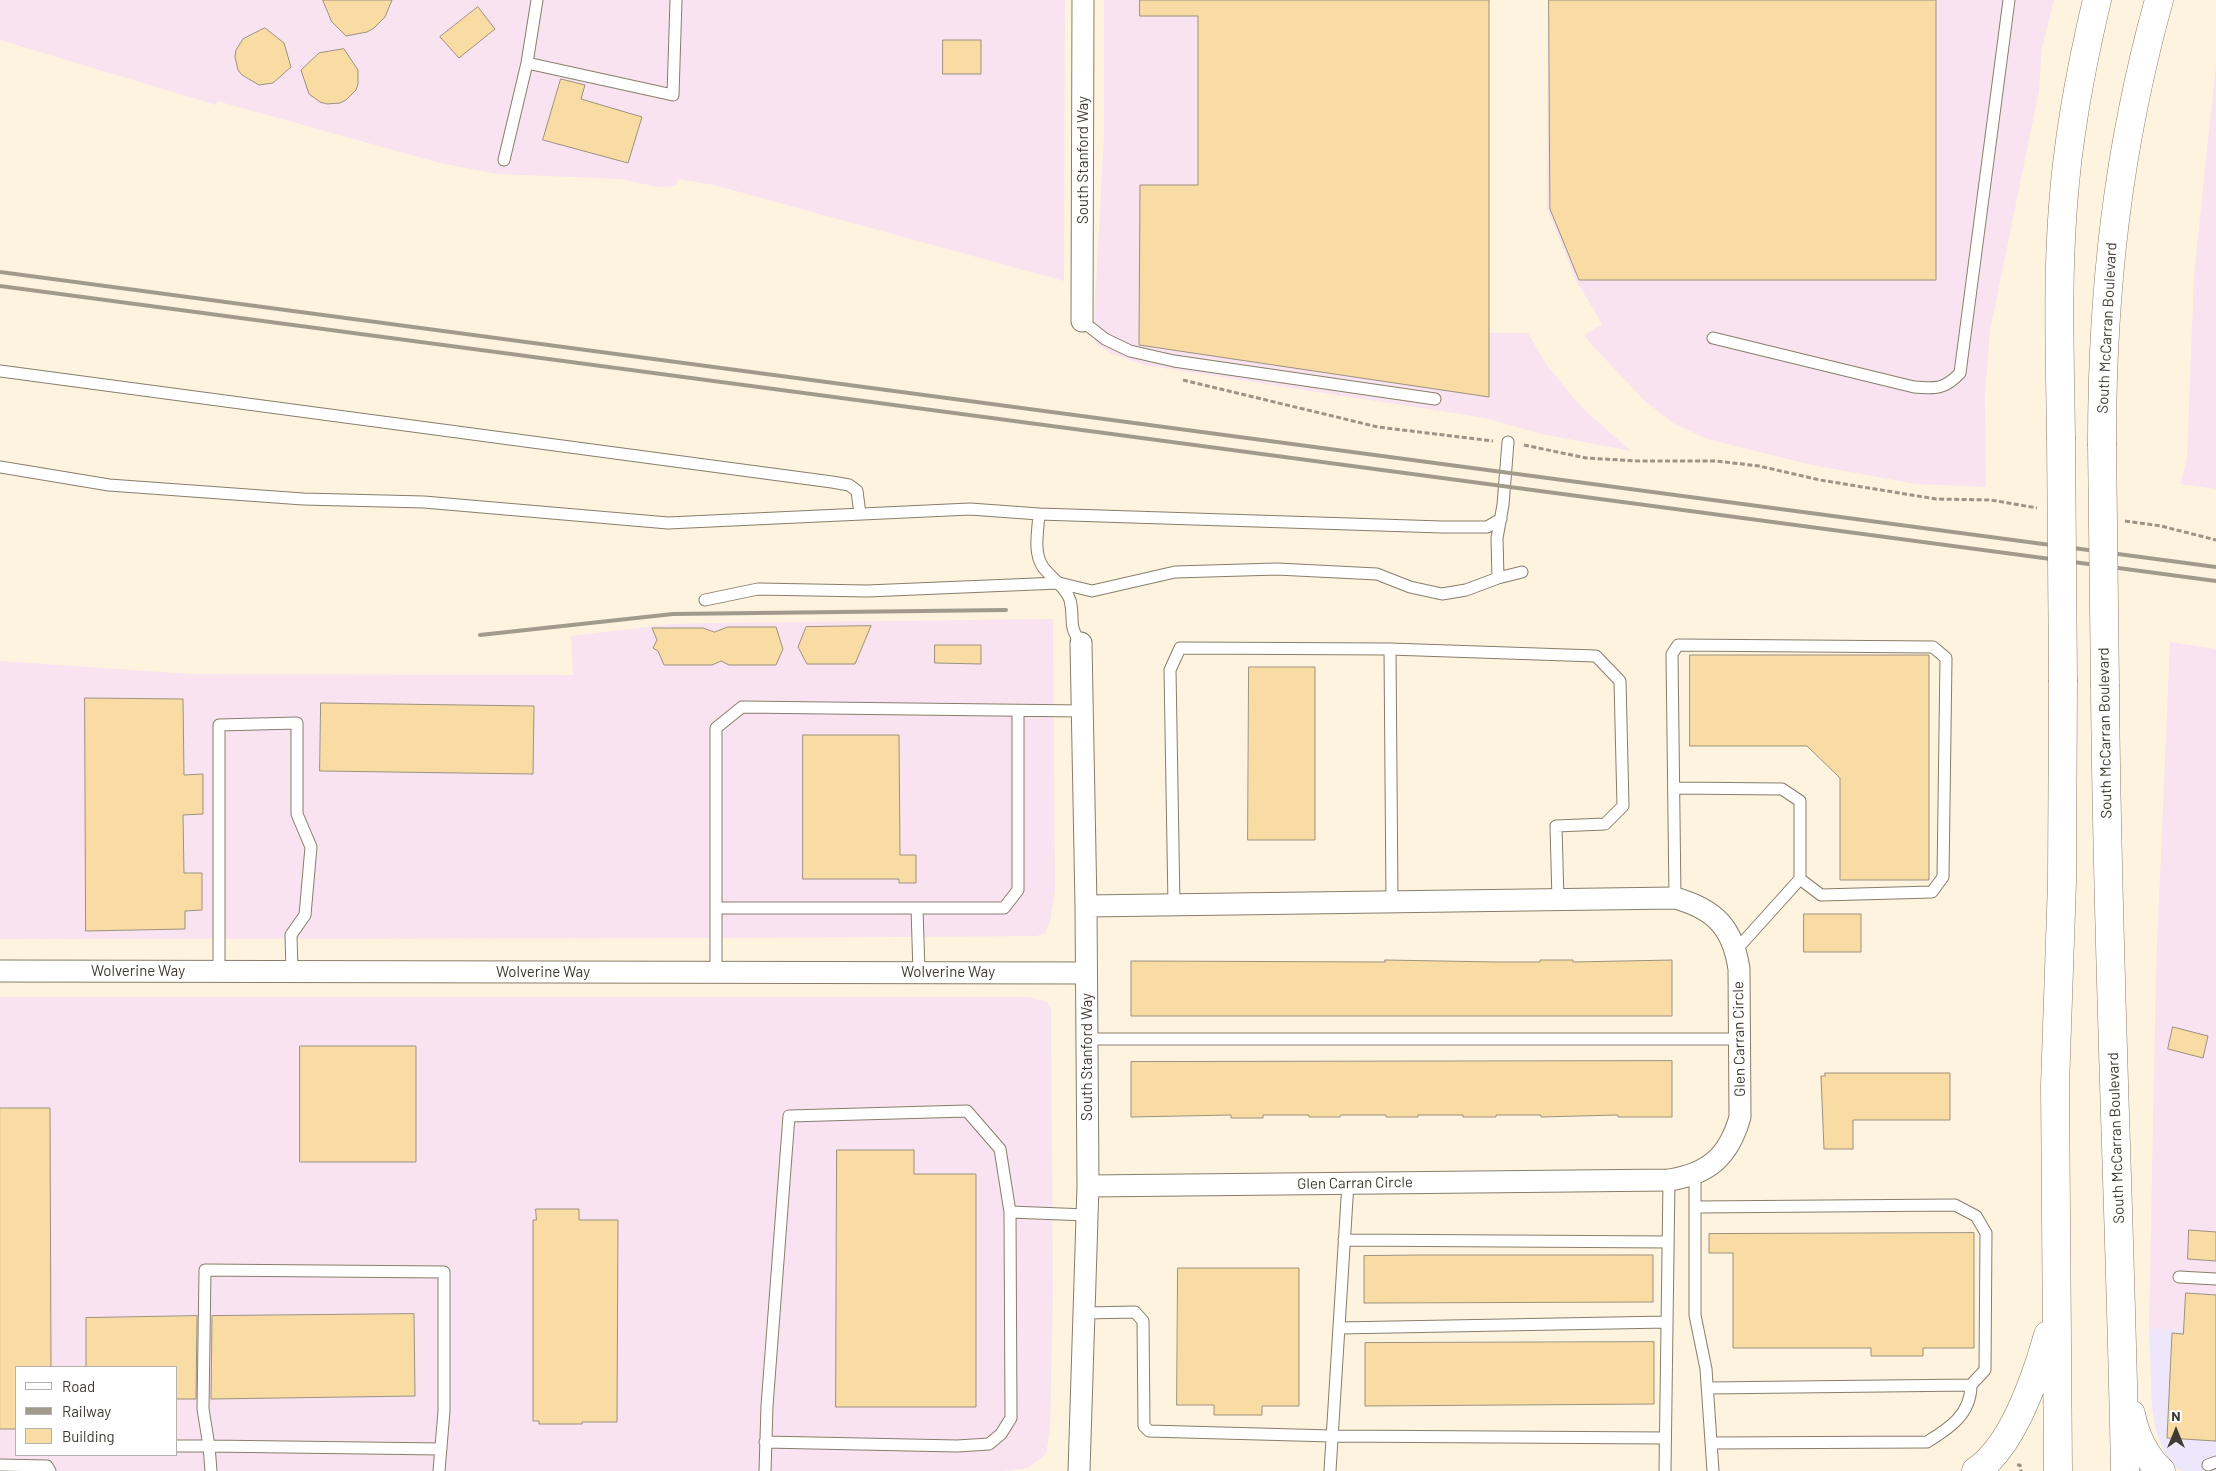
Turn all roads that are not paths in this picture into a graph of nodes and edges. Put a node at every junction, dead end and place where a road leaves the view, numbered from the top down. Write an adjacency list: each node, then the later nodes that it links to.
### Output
1 (538, 0): 7 (lane)
2 (676, 0): 7 (lane)
3 (1083, 0): 9 (street, South Stanford Way)
4 (2009, 0): 10 (lane)
5 (2097, 0): 55 (main road, bridge)
6 (2159, 0): 59 (main road, South McCarran Boulevard, bridge)
7 (528, 64): 8 (lane)
8 (504, 160)
9 (1082, 321): 12 (lane)
10 (1713, 338)
11 (0, 371): 15 (lane)
12 (1435, 399)
13 (1508, 442): 17 (lane)
14 (0, 467): 15 (lane)
15 (860, 514): 16 (lane)
16 (1039, 514): 17 (lane); 20 (lane)
17 (1500, 519): 19 (lane)
18 (1522, 572): 19 (lane)
19 (1498, 578): 20 (lane)
20 (1059, 583): 21 (lane); 22 (lane)
21 (705, 600)
22 (1081, 643): 25 (street, South Stanford Way)
23 (1390, 649): 29 (lane); 30 (lane); 31 (lane)
24 (1018, 711): 25 (lane); 33 (lane); 34 (lane)
25 (1082, 711): 32 (street, South Stanford Way)
26 (1674, 788): 27 (lane); 27 (lane); 28 (lane)
27 (1800, 880): 35 (lane)
28 (1675, 898): 29 (street, Glen Carran Circle); 35 (street, Glen Carran Circle)
29 (1558, 900): 30 (street, Glen Carran Circle)
30 (1392, 902): 31 (street, Glen Carran Circle)
31 (1174, 905): 32 (street, Glen Carran Circle)
32 (1086, 906): 41 (street, South Stanford Way)
33 (716, 908): 34 (lane); 39 (lane)
34 (917, 908): 40 (lane)
35 (1736, 950): 43 (street, Glen Carran Circle)
36 (0, 971): 37 (street, Wolverine Way)
37 (219, 971): 38 (street, Wolverine Way); 38 (lane)
38 (292, 972): 39 (street, Wolverine Way)
39 (716, 972): 40 (street, Wolverine Way)
40 (919, 972): 41 (street, Wolverine Way)
41 (1086, 972): 42 (street, South Stanford Way)
42 (1087, 1039): 43 (lane); 47 (street, South Stanford Way)
43 (1739, 1039): 44 (street, Glen Carran Circle)
44 (1695, 1174): 45 (street, Glen Carran Circle); 48 (lane)
45 (1669, 1180): 46 (street, Glen Carran Circle); 52 (lane)
46 (1348, 1183): 47 (street, Glen Carran Circle); 51 (lane)
47 (1088, 1186): 50 (street, South Stanford Way)
48 (1696, 1207): 60 (lane); 61 (lane)
49 (1010, 1212): 50 (lane); 64 (lane); 64 (lane)
50 (1087, 1215): 56 (street, South Stanford Way)
51 (1344, 1240): 52 (lane); 58 (lane)
52 (1668, 1242): 57 (lane)
53 (2178, 1277): 54 (lane)
54 (2216, 1279)
55 (2056, 1305): 78 (main road); 79 (main road)
56 (1084, 1313): 62 (lane); 74 (street, South Stanford Way)
57 (1667, 1322): 58 (lane); 63 (lane)
58 (1339, 1328): 62 (lane)
59 (2123, 1369): 80 (main road, South McCarran Boulevard); 81 (main road)
60 (1970, 1385): 61 (lane); 65 (lane)
61 (1708, 1388): 65 (lane)
62 (1332, 1436): 63 (lane); 75 (lane)
63 (1665, 1438): 76 (lane)
64 (765, 1442): 73 (lane)
65 (1711, 1443): 77 (lane)
66 (178, 1446): 67 (lane)
67 (209, 1446): 68 (lane); 68 (lane); 71 (lane)
68 (441, 1449): 72 (lane)
69 (0, 1465): 70 (lane)
70 (50, 1471)
71 (211, 1471)
72 (439, 1471)
73 (765, 1471)
74 (1079, 1471)
75 (1330, 1471)
76 (1665, 1471)
77 (1713, 1471)
78 (1976, 1471)
79 (2058, 1471)
80 (2125, 1471)
81 (2161, 1471)

